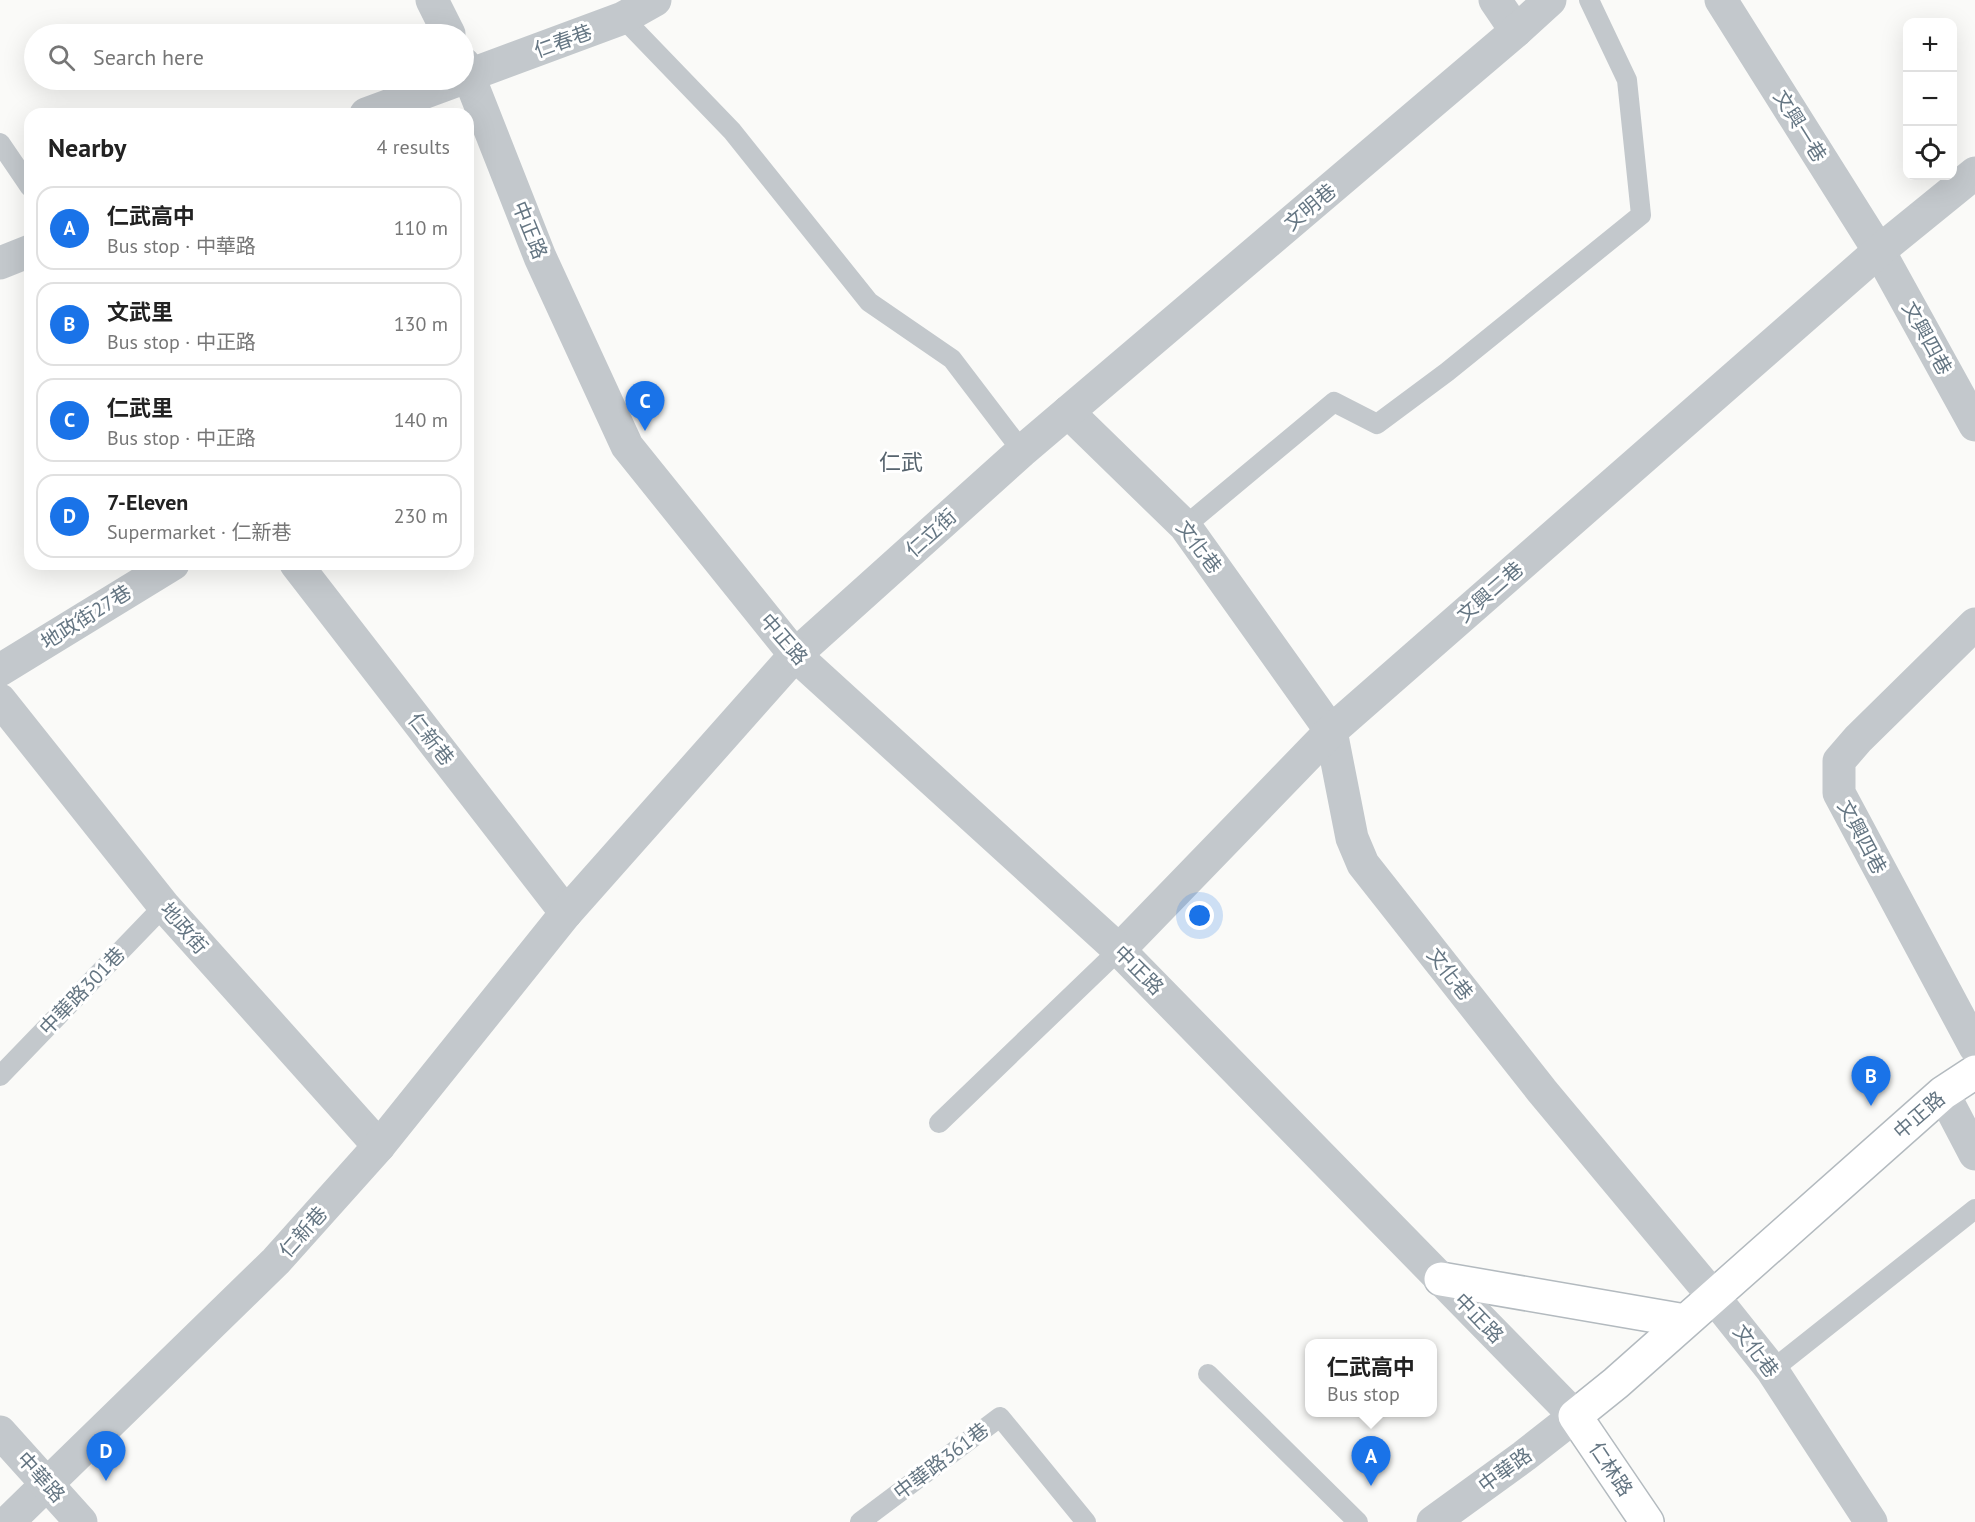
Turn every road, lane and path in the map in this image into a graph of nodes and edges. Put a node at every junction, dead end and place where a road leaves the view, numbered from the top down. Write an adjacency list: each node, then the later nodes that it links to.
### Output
1 (432, 0): 8 (street)
2 (655, 0): 7 (street, 仁春巷)
3 (1495, 0): 9 (street)
4 (1550, 0): 9 (street, 文明巷)
5 (1589, 0): 23 (lane)
6 (1721, 0): 17 (street, 文興一巷)
7 (623, 18): 10 (street, 仁春巷); 22 (lane)
8 (444, 24)
9 (1516, 31): 20 (street, 文明巷)
10 (474, 70)
11 (425, 90): 13 (street, 仁春巷)
12 (471, 90): 27 (street, 中正路)
13 (381, 108)
14 (0, 143): 16 (lane)
15 (1975, 173): 17 (street, 文興二巷)
16 (24, 178)
17 (1879, 251): 21 (street, 文興四巷); 30 (street, 文興二巷)
18 (24, 253): 19 (street)
19 (0, 263)
20 (1068, 412): 22 (street, 仁立街); 23 (street, 文化巷)
21 (1975, 425)
22 (1022, 451): 27 (street, 仁立街)
23 (1185, 526): 30 (street, 文化巷)
24 (162, 570): 28 (street, 地政街27巷)
25 (302, 570): 32 (street, 仁新巷)
26 (1975, 624): 34 (street, 文興四巷)
27 (795, 655): 32 (street, 仁新巷); 33 (street, 中正路)
28 (0, 670)
29 (0, 700): 31 (street, 地政街)
30 (1331, 731): 33 (street, 文興二巷); 43 (street, 文化巷)
31 (164, 906): 36 (lane, 中華路301巷); 39 (street, 地政街)
32 (566, 914): 39 (street, 仁新巷)
33 (1119, 950): 38 (lane); 42 (street, 中正路)
34 (1975, 1047)
35 (1975, 1072): 37 (main road, 中正路)
36 (0, 1076)
37 (1943, 1094): 40 (street); 43 (main road, 中正路)
38 (939, 1123)
39 (379, 1146): 49 (street, 仁新巷)
40 (1975, 1154)
41 (1975, 1209): 45 (lane)
42 (1442, 1279): 44 (main road); 47 (street, 中正路)
43 (1713, 1296): 44 (main road, 中正路); 45 (street, 文化巷)
44 (1685, 1321): 47 (main road, 中正路)
45 (1772, 1370): 57 (street, 文化巷)
46 (1208, 1374): 54 (lane)
47 (1575, 1416): 55 (street, 中華路); 56 (main road, 仁林路)
48 (0, 1432): 49 (street, 中華路)
49 (47, 1484): 50 (street, 仁新巷); 51 (street, 中華路)
50 (8, 1522)
51 (81, 1522)
52 (860, 1522): 53 (lane, 中華路361巷)
53 (1086, 1522)
54 (1358, 1522)
55 (1433, 1522)
56 (1647, 1522)
57 (1871, 1522)

